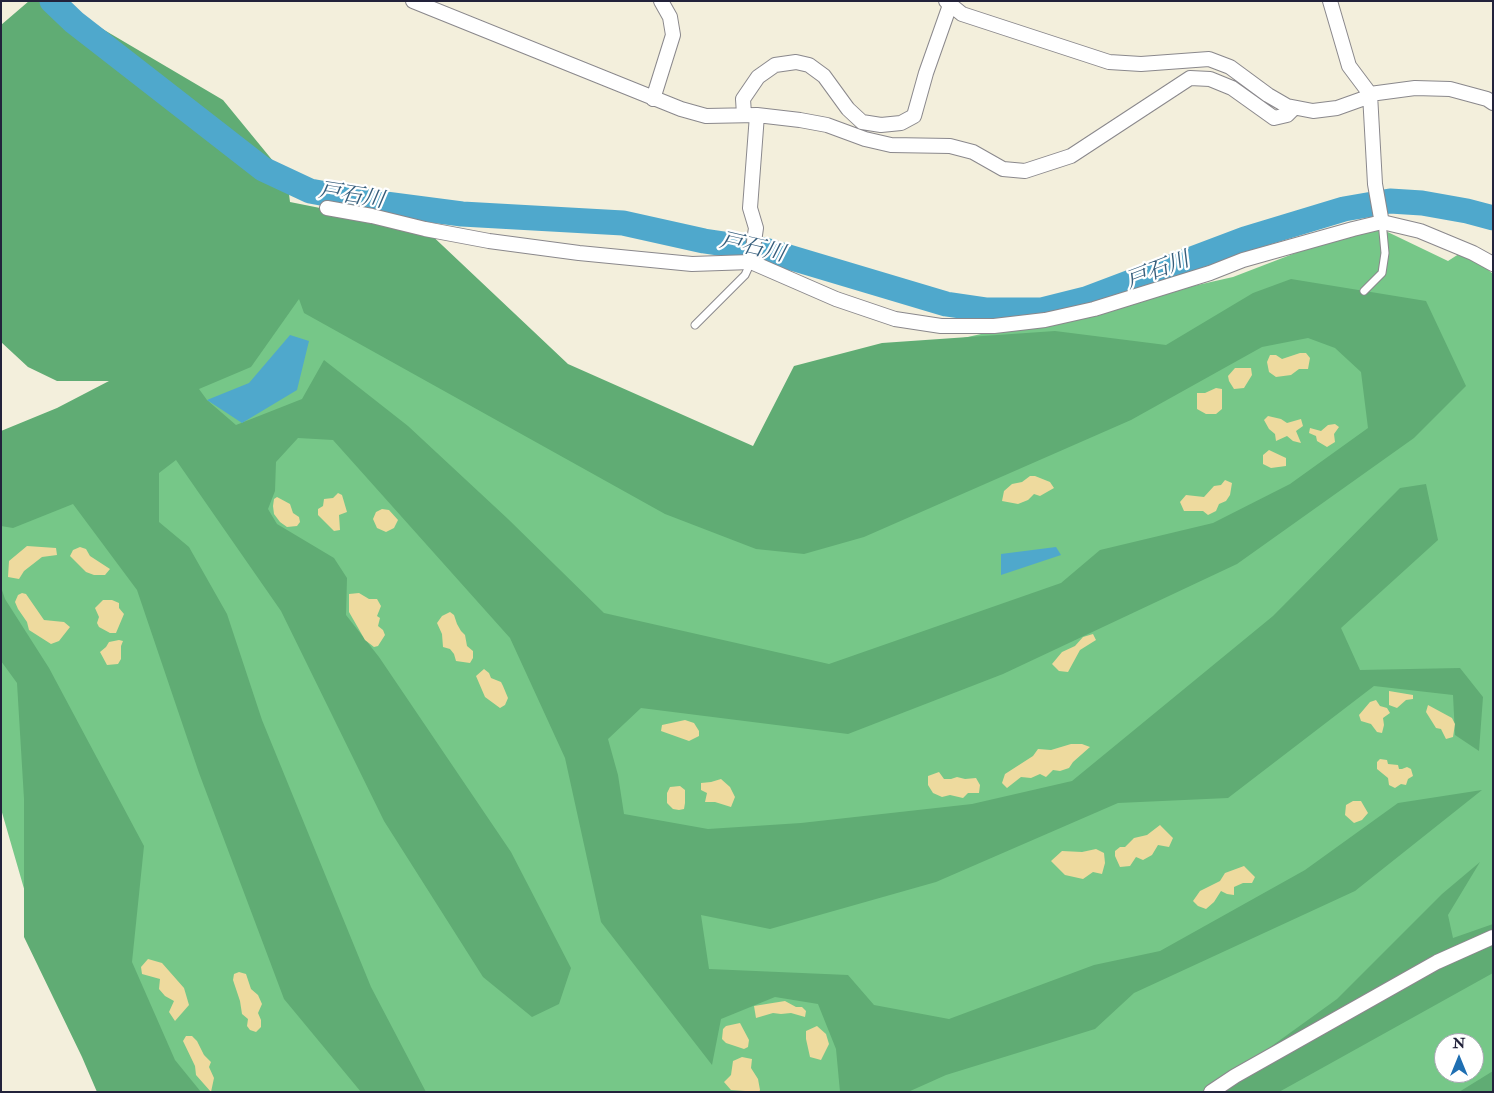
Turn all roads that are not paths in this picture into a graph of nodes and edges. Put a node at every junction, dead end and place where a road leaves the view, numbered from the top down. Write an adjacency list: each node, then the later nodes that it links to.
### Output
1 (413, 1): 6 (street)
2 (661, 1): 6 (street)
3 (1330, 1): 5 (street)
4 (948, 3): 8 (street); 9 (street)
5 (1370, 94): 7 (street); 8 (street); 11 (street)
6 (653, 99): 9 (street)
7 (1493, 103)
8 (1294, 108): 9 (street)
9 (751, 114): 12 (street)
10 (327, 208): 12 (street)
11 (1382, 220): 12 (street); 13 (street); 14 (lane)
12 (751, 262): 15 (lane)
13 (1493, 264)
14 (1364, 291)
15 (695, 325)
16 (1493, 936): 17 (street)
17 (1211, 1092)

